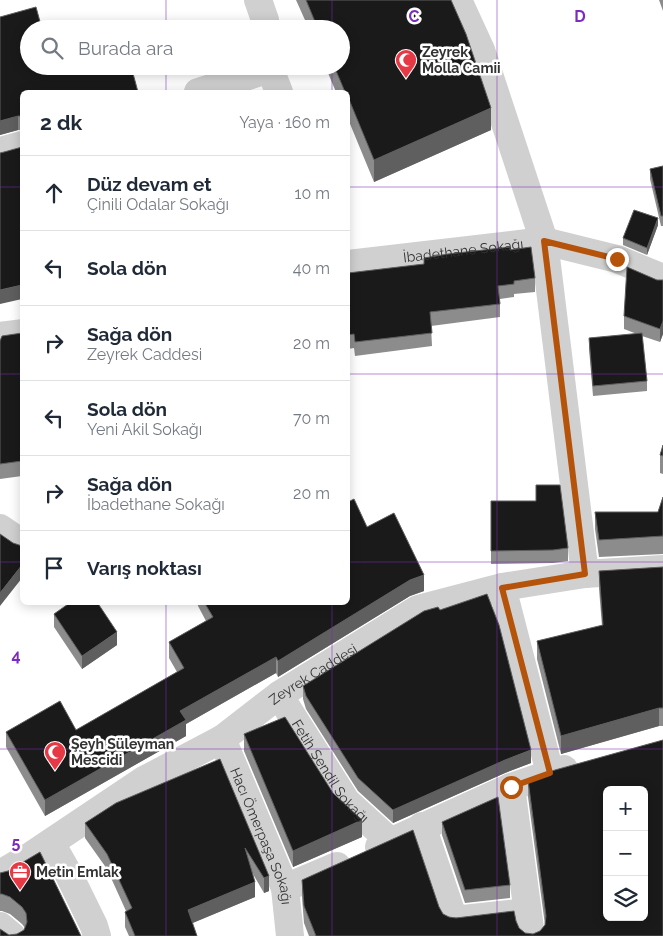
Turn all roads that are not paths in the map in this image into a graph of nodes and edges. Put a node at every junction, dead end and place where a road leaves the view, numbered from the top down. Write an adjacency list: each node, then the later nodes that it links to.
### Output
1 (258, 0): 3 (street)
2 (458, 0): 8 (street)
3 (265, 20)
4 (273, 76): 5 (street)
5 (207, 90)
6 (20, 145): 7 (street)
7 (0, 151)
8 (544, 241): 9 (street, İbadethane Sokağı); 10 (street, İbadethane Sokağı); 16 (street)
9 (350, 264)
10 (663, 278)
11 (20, 333): 12 (street)
12 (0, 336)
13 (0, 528): 14 (street)
14 (20, 542)
15 (663, 569): 16 (street, Zeyrek Caddesi)
16 (585, 574): 17 (street, Zeyrek Caddesi)
17 (502, 588): 18 (street, Zeyrek Caddesi); 21 (street)
18 (279, 695): 19 (street, Zeyrek Caddesi); 24 (street, Fetih Şendil Sokağı)
19 (222, 739): 25 (street, Zeyrek Caddesi); 27 (street, Hacı Ömerpaşa Sokağı)
20 (588, 762): 21 (street)
21 (550, 773): 22 (street)
22 (511, 787): 23 (street); 28 (street)
23 (422, 826): 24 (street); 28 (street)
24 (391, 842): 27 (street)
25 (51, 843): 26 (street, Zeyrek Caddesi); 31 (street)
26 (0, 874)
27 (286, 888): 32 (street, Hacı Ömerpaşa Sokağı)
28 (529, 924)
29 (0, 926): 30 (street)
30 (12, 936)
31 (97, 936)
32 (290, 936)

